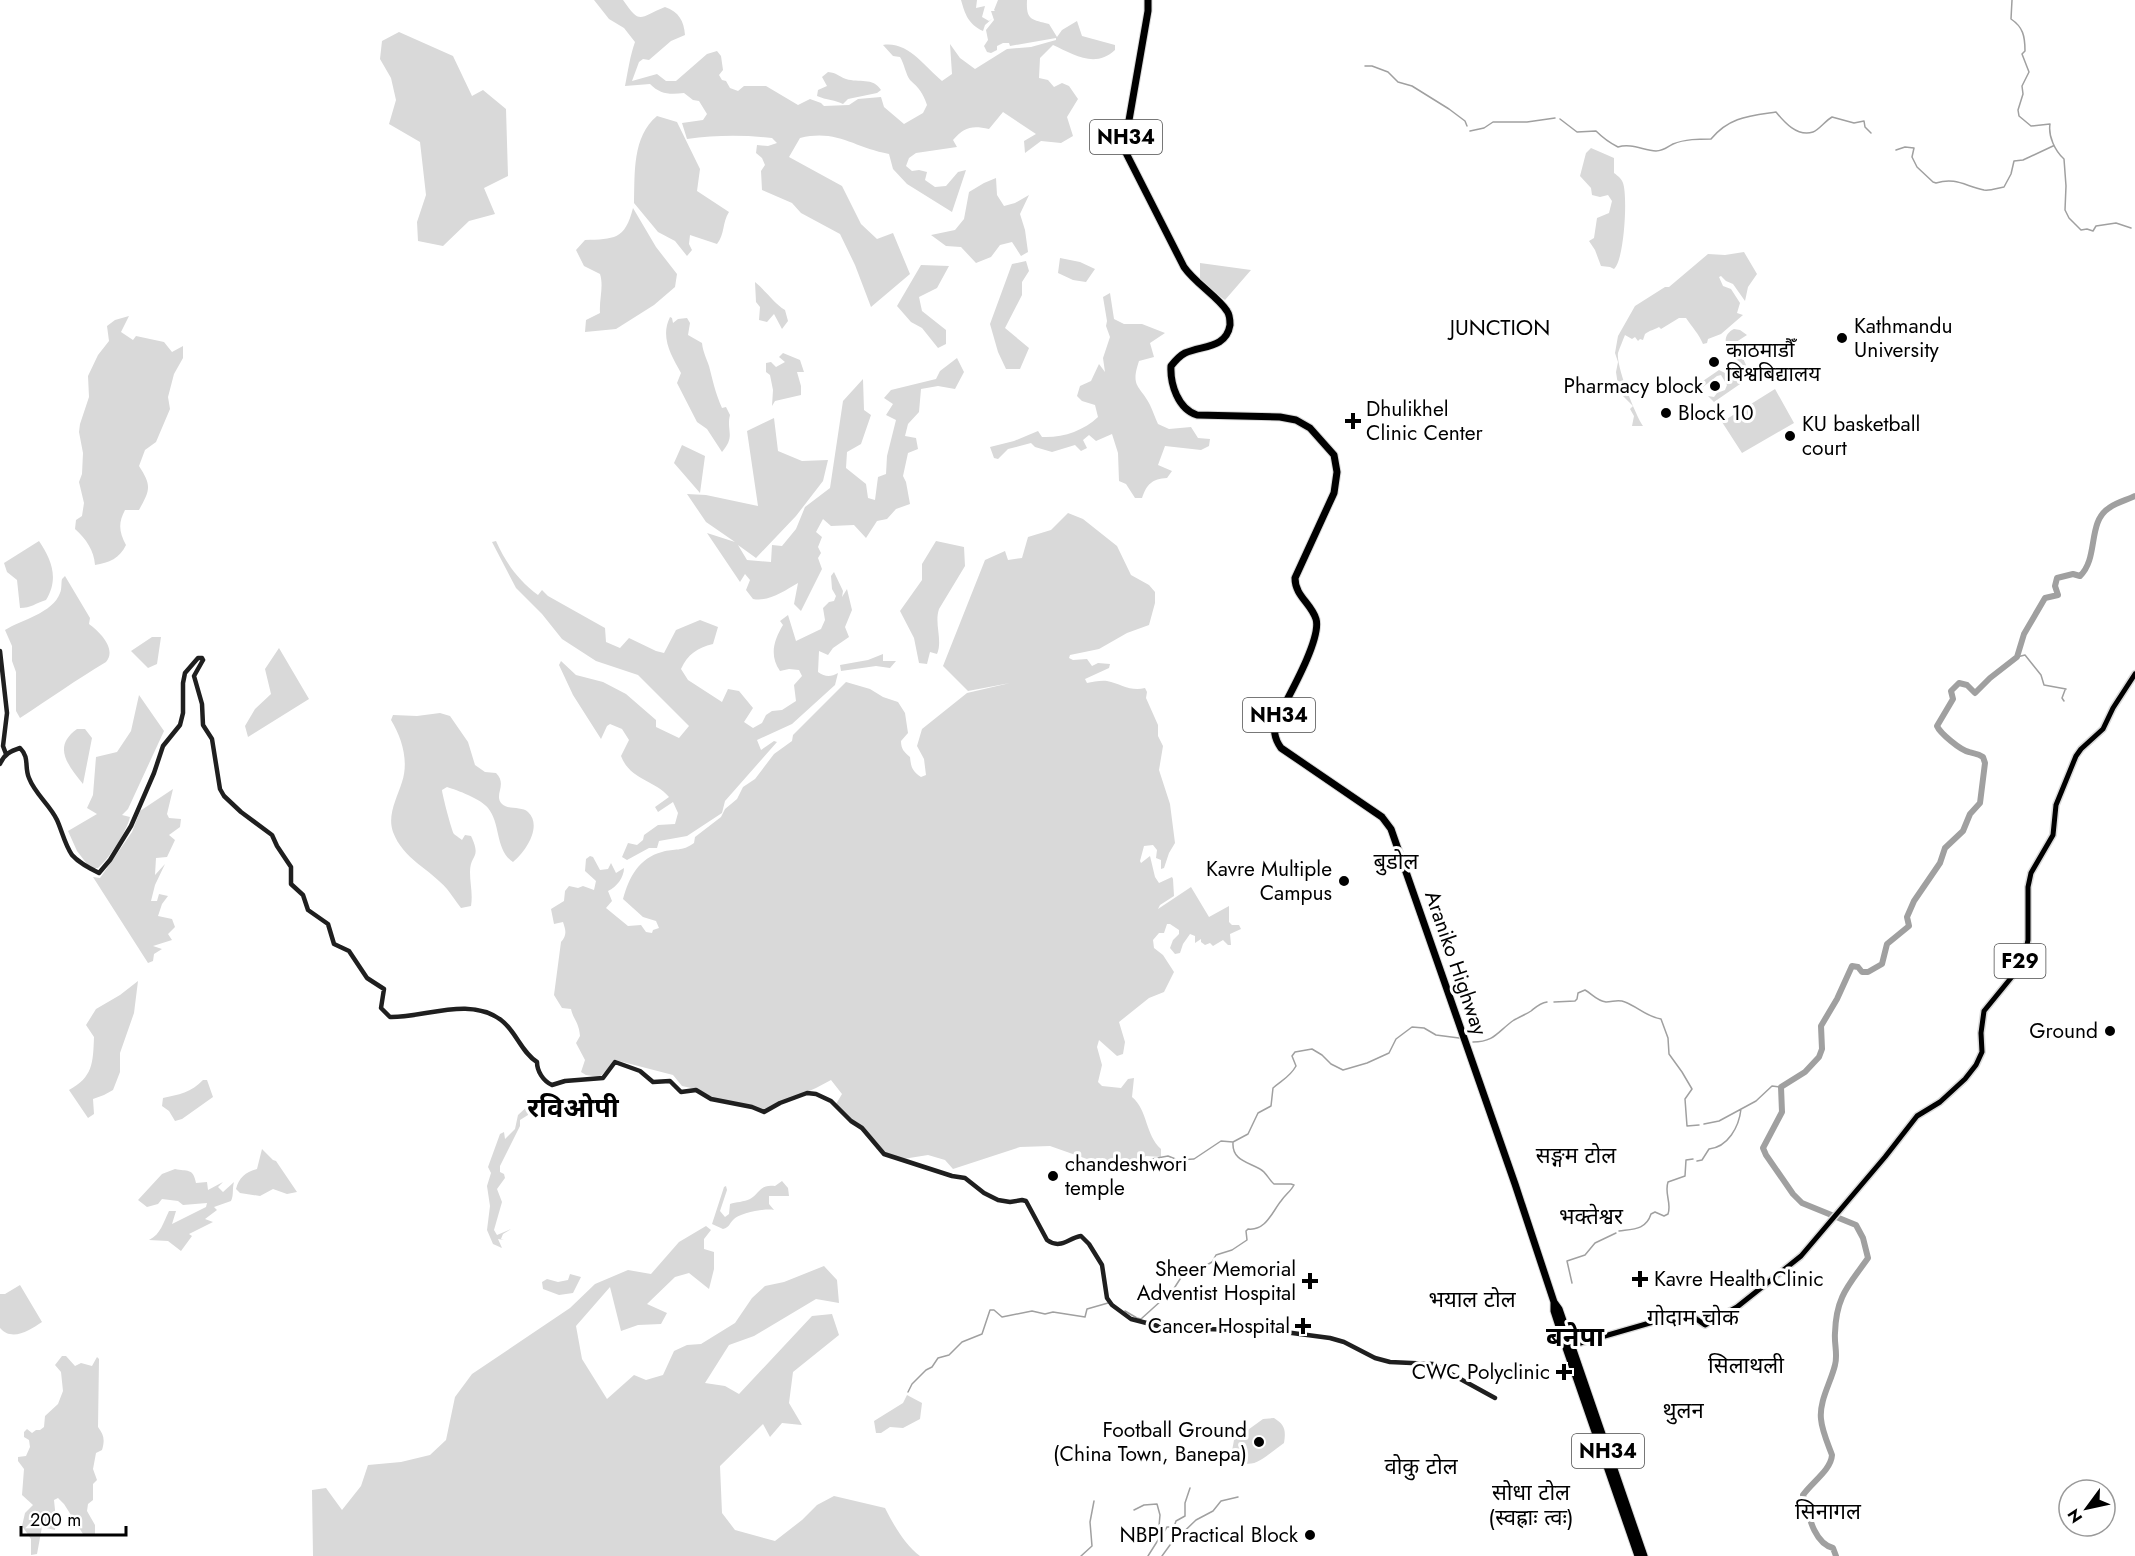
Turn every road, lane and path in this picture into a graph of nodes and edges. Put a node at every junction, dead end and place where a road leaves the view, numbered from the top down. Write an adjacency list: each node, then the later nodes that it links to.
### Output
1 (1148, 0): 6 (highway, Araniko Highway / NH34)
2 (0, 651): 4 (main road)
3 (2135, 675): 6 (main road, F29)
4 (6, 754): 5 (main road); 7 (main road)
5 (0, 764)
6 (1569, 1347): 8 (highway, Araniko Highway / NH34); 9 (highway, Araniko Highway / NH34)
7 (1495, 1398)
8 (1638, 1556)
9 (1644, 1556)

